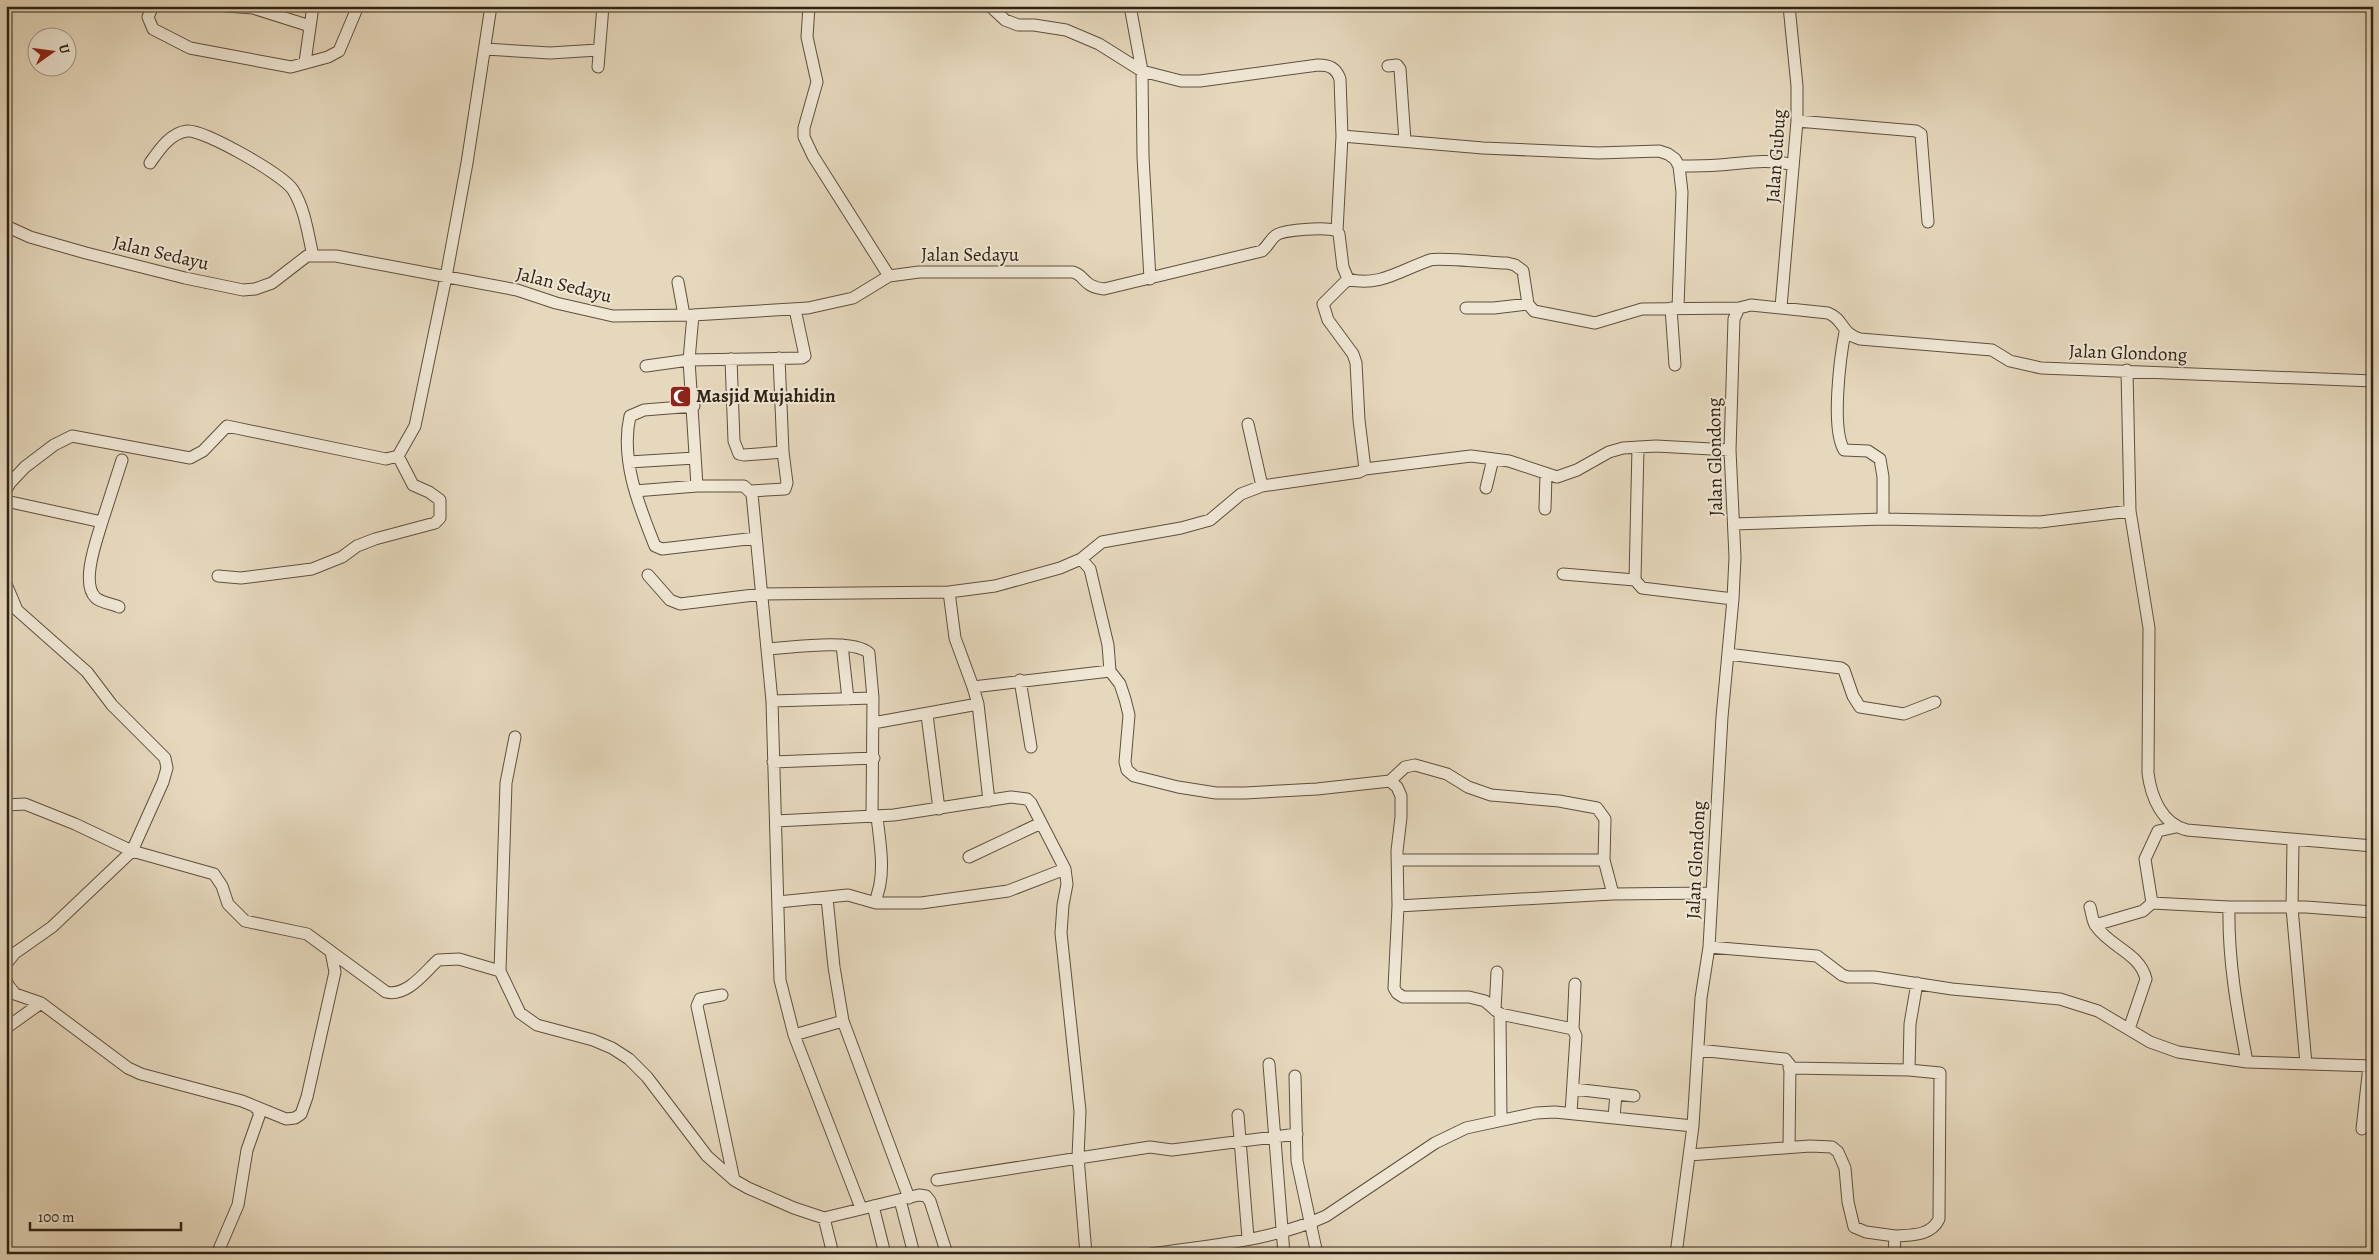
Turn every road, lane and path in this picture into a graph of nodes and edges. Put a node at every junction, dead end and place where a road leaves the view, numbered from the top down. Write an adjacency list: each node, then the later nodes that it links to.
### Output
1 (153, 6): 14 (street)
2 (226, 6): 11 (street)
3 (312, 6): 11 (street)
4 (358, 6): 14 (street)
5 (491, 6): 12 (street)
6 (604, 6): 13 (street)
7 (809, 6): 28 (street)
8 (990, 6): 17 (street)
9 (1130, 6): 17 (street)
10 (1789, 6): 18 (street, Jalan Gubug)
11 (310, 26): 14 (street)
12 (485, 49): 13 (street); 29 (street)
13 (598, 50): 16 (street)
14 (305, 62)
15 (1388, 66): 20 (street)
16 (598, 67)
17 (1142, 71): 19 (street); 31 (street)
18 (1797, 122): 22 (street, Jalan Gubug); 24 (street)
19 (1342, 136): 20 (street); 26 (street)
20 (1405, 141): 23 (street)
21 (150, 163): 27 (street)
22 (1793, 165): 23 (street); 37 (street, Jalan Gubug)
23 (1679, 166): 35 (street)
24 (1928, 222)
25 (6, 226): 27 (street, Jalan Sedayu)
26 (1337, 231): 30 (street); 31 (street, Jalan Sedayu)
27 (314, 256): 29 (street, Jalan Sedayu)
28 (889, 276): 31 (street, Jalan Sedayu); 38 (street, Jalan Sedayu)
29 (446, 277): 39 (street, Jalan Sedayu); 53 (street)
30 (1348, 278): 33 (street); 58 (street)
31 (1150, 279)
32 (678, 282): 39 (street)
33 (1528, 304): 34 (street); 35 (street)
34 (1466, 308)
35 (1675, 308): 36 (street); 44 (street)
36 (1740, 308): 37 (street, Jalan Glondong); 51 (street, Jalan Glondong)
37 (1781, 308): 40 (street, Jalan Glondong)
38 (795, 309): 39 (street, Jalan Sedayu); 41 (street)
39 (689, 315): 43 (street)
40 (1846, 332): 46 (street, Jalan Glondong); 69 (street)
41 (779, 358): 42 (street); 52 (street)
42 (731, 359): 43 (street); 52 (street)
43 (689, 360): 45 (street); 48 (street)
44 (1675, 365)
45 (646, 366)
46 (2127, 370): 47 (street, Jalan Glondong); 68 (street)
47 (2373, 381)
48 (694, 406): 54 (street); 57 (street)
49 (1248, 424): 61 (street)
50 (1638, 447): 51 (street); 59 (street); 77 (street)
51 (1730, 450): 71 (street, Jalan Glondong)
52 (783, 452): 65 (street)
53 (398, 456): 63 (street); 76 (street)
54 (695, 458): 57 (street); 60 (street)
55 (1493, 459): 58 (street); 59 (street); 62 (street)
56 (122, 460): 70 (street)
57 (629, 462): 64 (street)
58 (1366, 469): 61 (street)
59 (1546, 474): 67 (street)
60 (697, 486): 64 (street); 65 (street)
61 (1262, 486): 73 (street)
62 (1486, 488)
63 (6, 490)
64 (635, 491): 72 (street)
65 (751, 491): 72 (street)
66 (6, 501): 70 (street)
67 (1544, 509)
68 (2130, 511): 69 (street); 107 (street)
69 (1884, 519): 71 (street)
70 (102, 522): 82 (street)
71 (1734, 524): 81 (street, Jalan Glondong)
72 (756, 538): 80 (street)
73 (1081, 559): 79 (street); 86 (street)
74 (1563, 574): 77 (street)
75 (648, 575): 80 (street)
76 (218, 576)
77 (1635, 580): 81 (street)
78 (6, 584): 110 (street)
79 (949, 592): 80 (street); 88 (street)
80 (762, 594): 84 (street)
81 (1733, 599): 85 (street, Jalan Glondong)
82 (119, 607)
83 (842, 645): 84 (street); 89 (street); 90 (street)
84 (767, 649): 91 (street)
85 (1728, 654): 92 (street); 115 (street, Jalan Glondong)
86 (1110, 671): 87 (street); 100 (street)
87 (1020, 680): 88 (street); 97 (street)
88 (973, 686): 93 (street)
89 (873, 698): 90 (street); 95 (street)
90 (848, 699): 91 (street)
91 (772, 701): 99 (street)
92 (1934, 702)
93 (978, 704): 94 (street); 101 (street)
94 (927, 715): 95 (street); 103 (street)
95 (872, 723): 98 (street)
96 (515, 737): 130 (street)
97 (1031, 747)
98 (874, 758): 99 (street); 104 (street)
99 (774, 762): 105 (street)
100 (1390, 781): 112 (street); 113 (street)
101 (990, 800): 103 (street); 106 (street)
102 (6, 805): 110 (street)
103 (939, 809): 104 (street)
104 (875, 816): 105 (street); 119 (street)
105 (776, 821): 118 (street)
106 (1041, 824): 111 (street); 114 (street)
107 (2176, 827): 108 (street); 120 (street)
108 (2293, 841): 109 (street); 124 (street)
109 (2373, 846)
110 (132, 851): 128 (street); 129 (street)
111 (969, 857)
112 (1398, 860): 113 (street); 121 (street)
113 (1604, 860): 116 (street)
114 (1065, 869): 119 (street); 166 (street)
115 (1712, 893): 116 (street); 127 (street, Jalan Glondong)
116 (1613, 894): 121 (street)
117 (827, 898): 118 (street); 119 (street); 138 (street)
118 (778, 902): 142 (street)
119 (876, 903)
120 (2152, 903): 123 (street); 126 (street)
121 (1398, 906): 137 (street)
122 (2090, 907): 126 (street)
123 (2229, 907): 124 (street); 144 (street)
124 (2292, 908): 125 (street); 146 (street)
125 (2373, 912)
126 (2095, 925): 141 (street)
127 (1709, 947): 134 (street); 143 (street, Jalan Glondong)
128 (331, 952): 130 (street); 154 (street)
129 (6, 964)
130 (500, 971): 167 (street)
131 (1497, 972): 137 (street)
132 (6, 980): 136 (street)
133 (1575, 984): 140 (street)
134 (1917, 984): 141 (street); 149 (street)
135 (722, 995): 167 (street)
136 (42, 1003): 139 (street); 154 (street)
137 (1498, 1012): 140 (street); 158 (street)
138 (843, 1021): 142 (street); 169 (street)
139 (6, 1028)
140 (1573, 1029): 151 (street)
141 (2129, 1029): 144 (street)
142 (794, 1035): 170 (street)
143 (1698, 1050): 148 (street); 159 (street, Jalan Glondong)
144 (2247, 1062): 146 (street)
145 (1269, 1064): 162 (street)
146 (2306, 1064): 147 (street)
147 (2371, 1066): 160 (street)
148 (1789, 1068): 149 (street); 164 (street)
149 (1909, 1070): 174 (street)
150 (1295, 1076): 161 (street)
151 (1574, 1089): 152 (street); 155 (street)
152 (1616, 1094): 153 (street); 157 (street)
153 (1634, 1096)
154 (256, 1108): 177 (street)
155 (1571, 1113): 157 (street); 158 (street)
156 (1238, 1115): 163 (street)
157 (1614, 1117): 159 (street)
158 (1501, 1120): 172 (street)
159 (1693, 1126): 165 (street, Jalan Glondong)
160 (2362, 1129)
161 (1298, 1134): 162 (street); 172 (street)
162 (1276, 1137): 163 (street); 173 (street)
163 (1240, 1142): 166 (street); 175 (street)
164 (1789, 1147): 165 (street); 174 (street)
165 (1688, 1155): 186 (street, Jalan Glondong)
166 (1078, 1158): 168 (street); 182 (street)
167 (734, 1180): 171 (street)
168 (937, 1180)
169 (904, 1199): 170 (street); 180 (street); 181 (street)
170 (867, 1207): 171 (street); 179 (street)
171 (824, 1218): 178 (street)
172 (1311, 1223): 173 (street); 185 (street)
173 (1284, 1231): 175 (street); 184 (street)
174 (1896, 1236): 187 (street)
175 (1248, 1238): 176 (street)
176 (1172, 1252): 183 (street)
177 (217, 1254)
178 (834, 1254)
179 (885, 1254)
180 (914, 1254)
181 (947, 1254)
182 (1086, 1254)
183 (1151, 1254)
184 (1284, 1254)
185 (1317, 1254)
186 (1676, 1254)
187 (1894, 1254)

